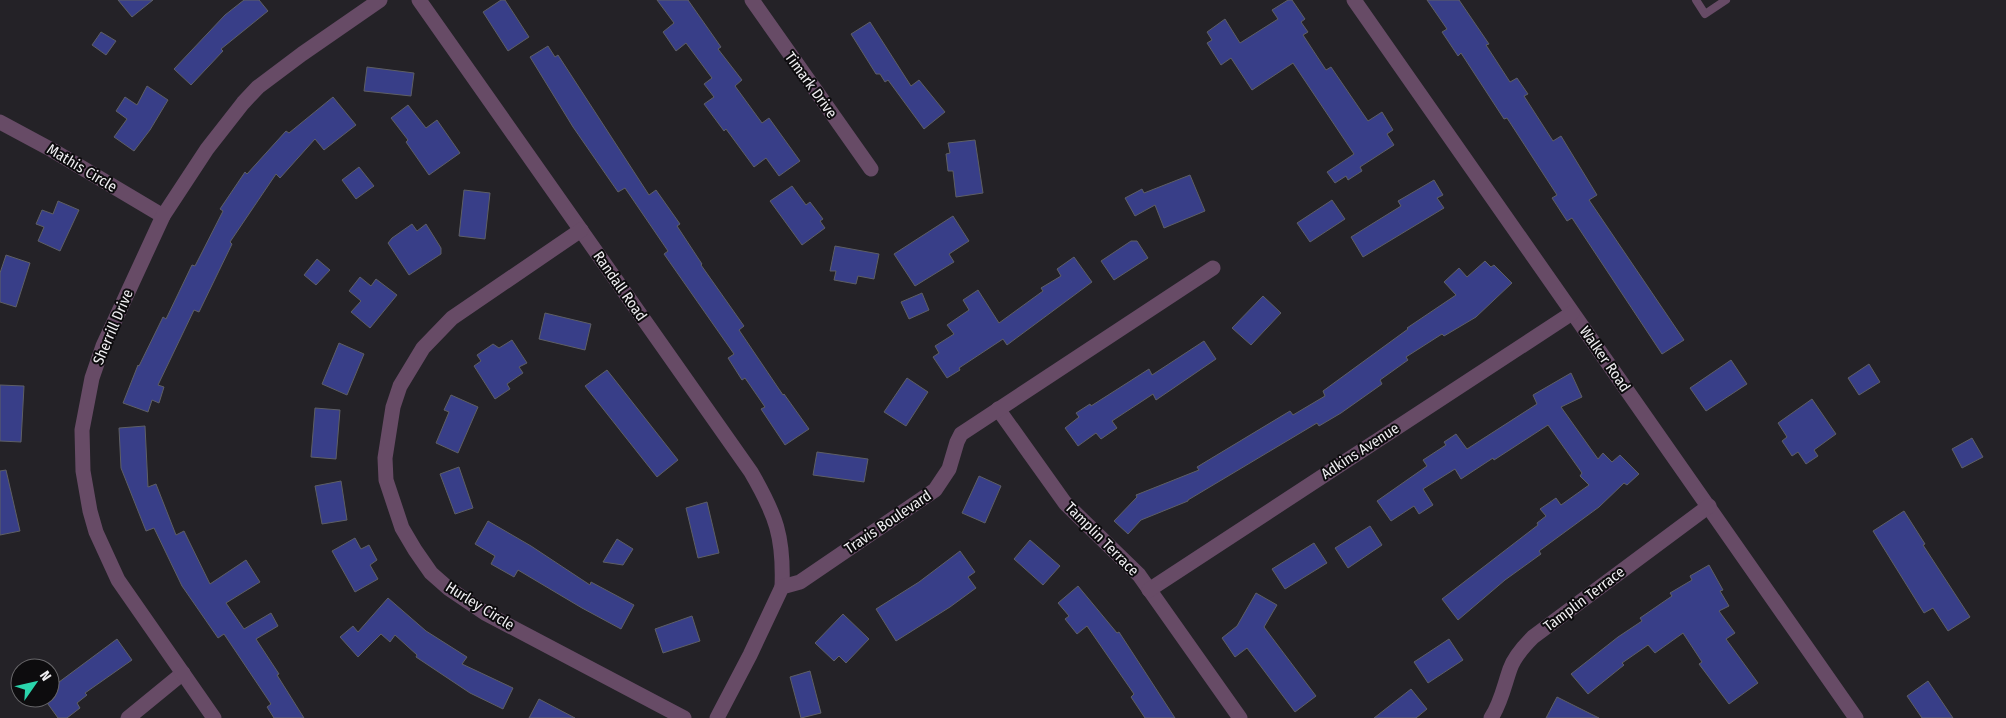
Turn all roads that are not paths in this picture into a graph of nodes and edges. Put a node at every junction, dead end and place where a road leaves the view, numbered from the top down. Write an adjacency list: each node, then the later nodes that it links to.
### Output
1 (380, 0): 9 (street, Sherrill Drive)
2 (420, 0): 10 (street, Randall Road)
3 (752, 0): 8 (street, Timark Drive)
4 (1354, 0): 12 (street, Walker Road)
5 (1696, 0): 6 (lane)
6 (1726, 0)
7 (0, 122): 9 (street, Mathis Circle)
8 (871, 169)
9 (163, 216): 17 (street, Sherrill Drive)
10 (581, 230): 15 (street, Randall Road); 20 (street, Hurley Circle)
11 (1213, 268): 13 (street, Travis Boulevard)
12 (1572, 313): 14 (street, Walker Road); 16 (street, Adkins Avenue)
13 (998, 409): 15 (street, Travis Boulevard); 16 (street, Tamplin Terrace)
14 (1708, 506): 23 (street, Tamplin Terrace); 24 (street, Walker Road)
15 (782, 587): 21 (street)
16 (1149, 590): 22 (street, Tamplin Terrace)
17 (183, 673): 18 (street); 19 (street, Sherrill Drive)
18 (128, 718)
19 (214, 718)
20 (684, 718)
21 (717, 718)
22 (1240, 718)
23 (1491, 718)
24 (1856, 718)

